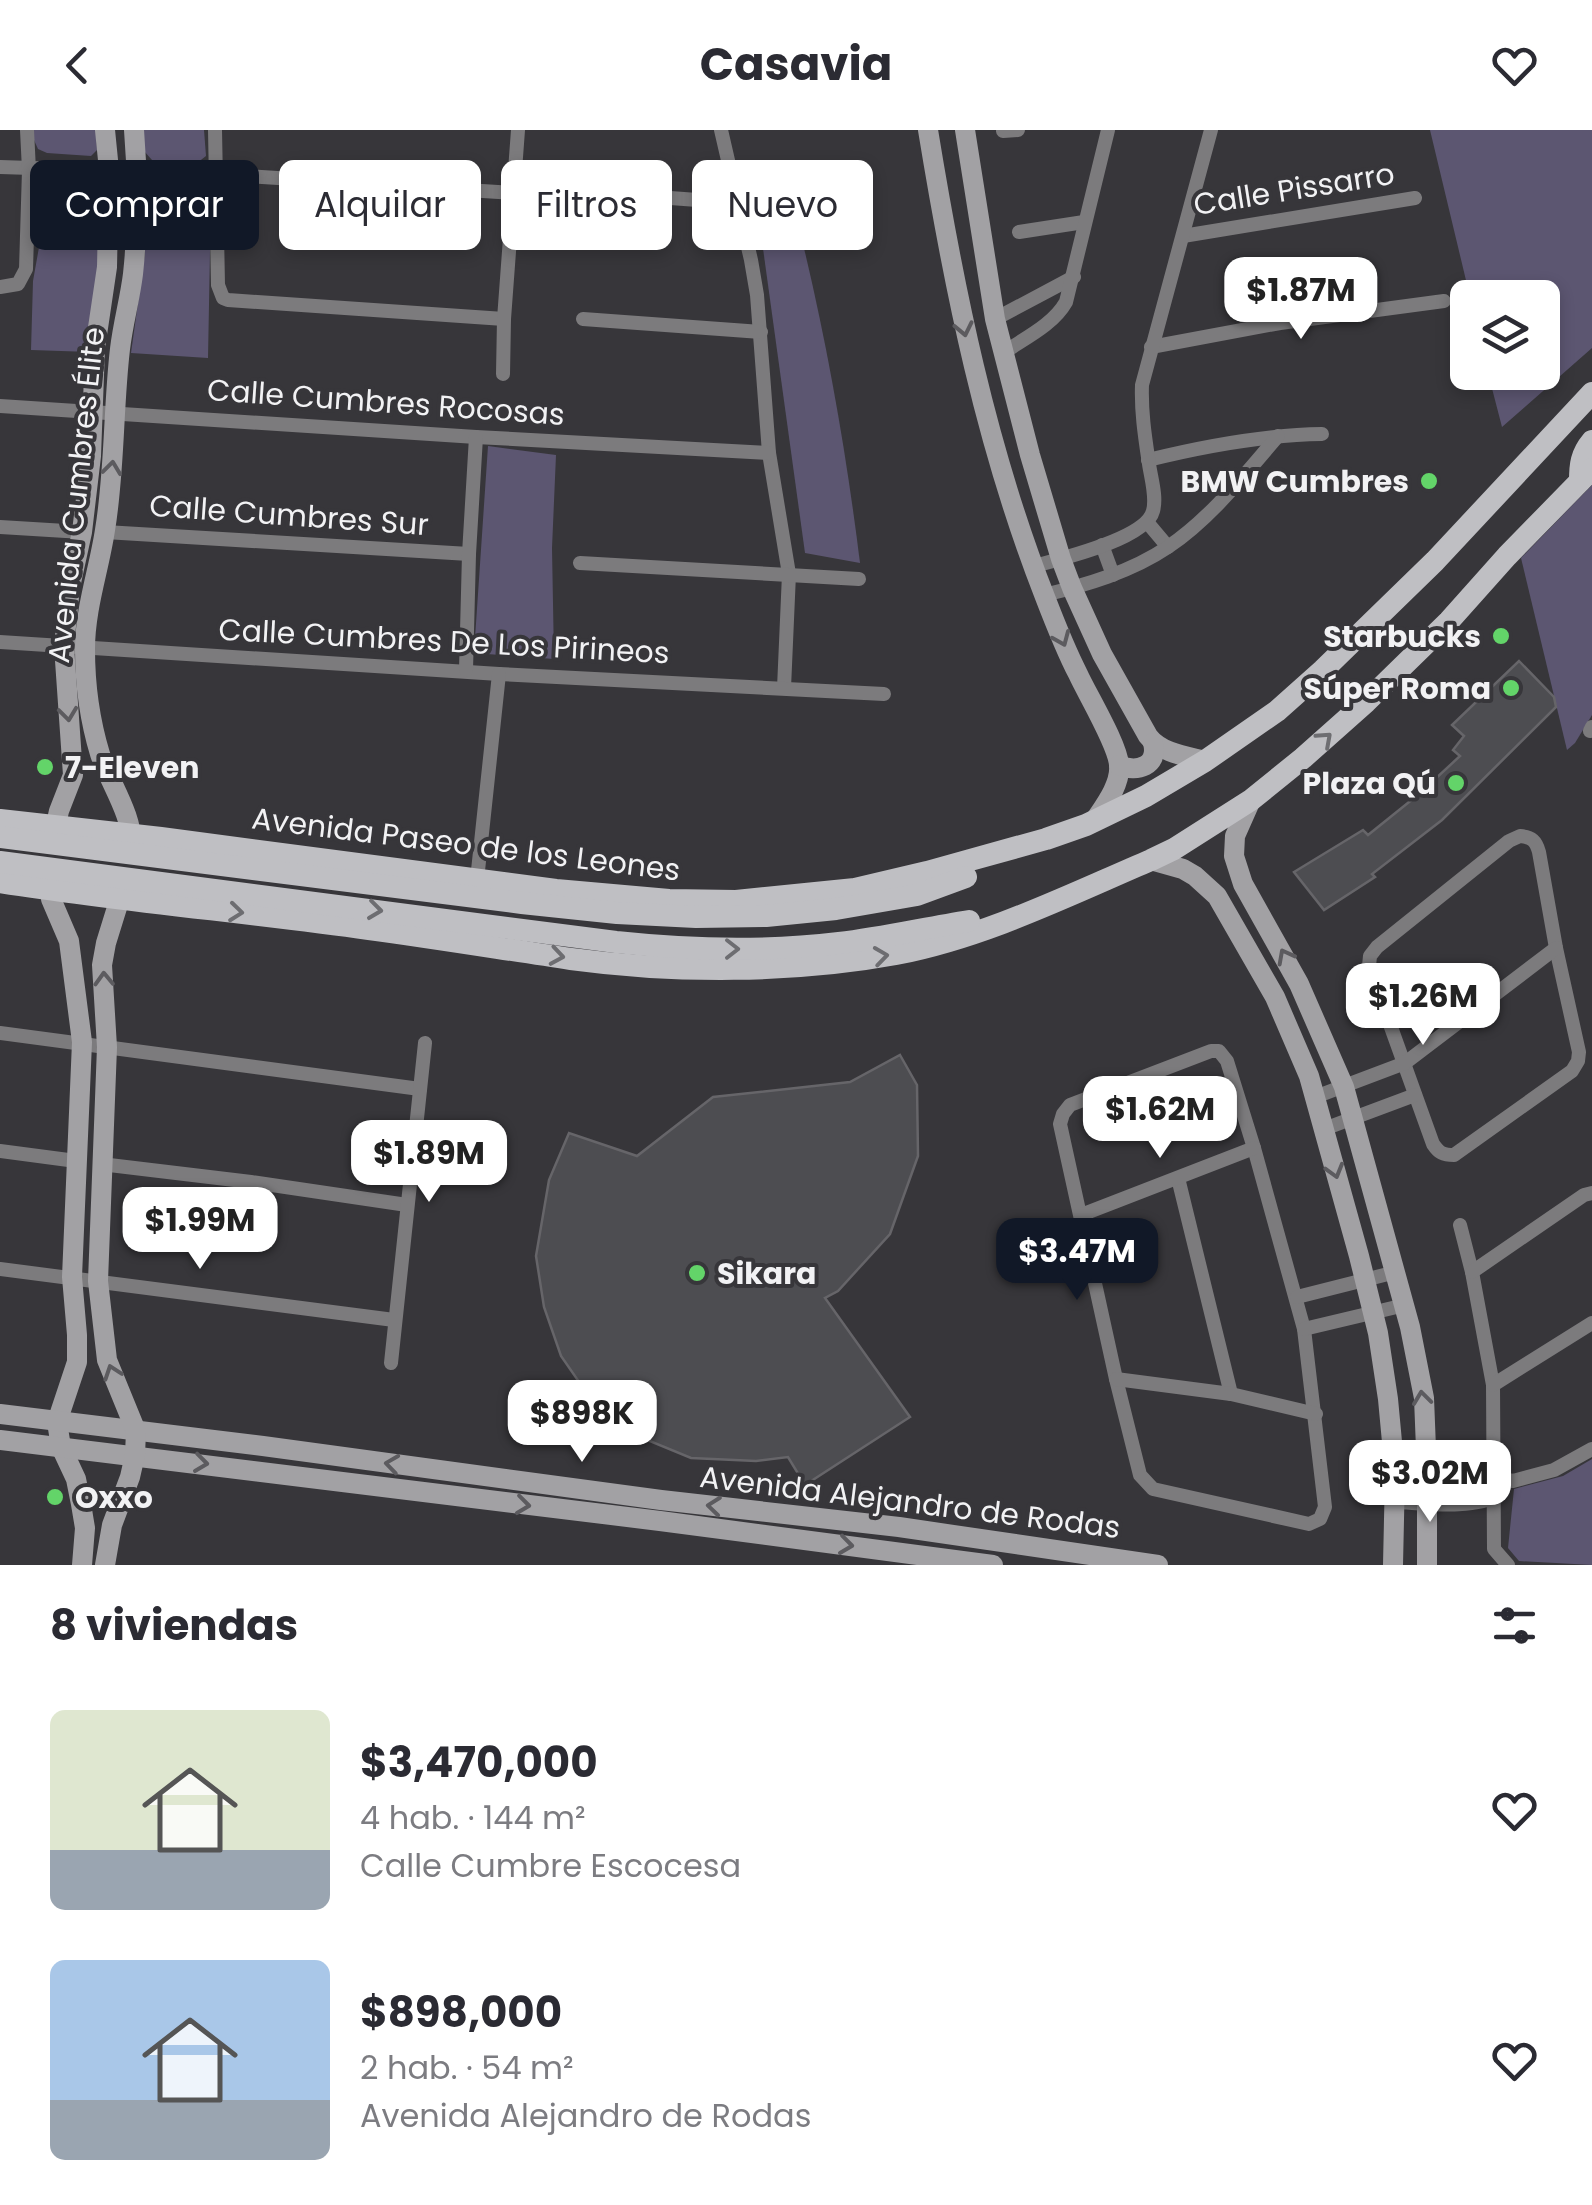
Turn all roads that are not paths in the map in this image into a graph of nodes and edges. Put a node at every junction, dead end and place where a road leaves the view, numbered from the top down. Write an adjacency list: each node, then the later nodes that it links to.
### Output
1 (27, 130): 19 (street)
2 (106, 130): 13 (street, Avenida Cumbres Élite)
3 (134, 130): 14 (street, Avenida Cumbres Élite)
4 (216, 130): 15 (street)
5 (518, 130): 16 (street)
6 (721, 130): 17 (street)
7 (928, 130): 32 (street)
8 (966, 130): 31 (street)
9 (1018, 130): 12 (street)
10 (1108, 130): 23 (street)
11 (1211, 130): 25 (street)
12 (1003, 131)
13 (108, 160)
14 (137, 160)
15 (216, 160)
16 (516, 160)
17 (728, 160)
18 (0, 168): 19 (street)
19 (29, 170): 34 (street)
20 (259, 177): 21 (street)
21 (501, 193)
22 (1415, 198): 25 (street, Calle Pissarro)
23 (1084, 222): 24 (street); 33 (street)
24 (1019, 232)
25 (1183, 236): 40 (street)
26 (108, 250): 45 (street, Avenida Cumbres Élite)
27 (134, 250): 46 (street, Avenida Cumbres Élite)
28 (217, 250): 36 (street)
29 (509, 250): 36 (street)
30 (749, 250): 39 (street)
31 (985, 258): 32 (street); 38 (street)
32 (950, 261): 63 (street, one-way to 63)
33 (1074, 277): 38 (street); 41 (street)
34 (0, 287)
35 (1444, 301): 40 (street)
36 (504, 319): 42 (street)
37 (583, 319): 39 (street)
38 (994, 319): 41 (street)
39 (761, 332): 51 (street)
40 (1151, 346): 52 (street)
41 (1003, 352): 61 (street)
42 (503, 374)
43 (1592, 393): 76 (main road, Avenida Paseo de los Leones)
44 (0, 406): 45 (street, Calle Cumbres Rocosas)
45 (93, 410): 46 (street, Calle Cumbres Rocosas); 56 (street, Avenida Cumbres Élite)
46 (116, 412): 49 (street, Calle Cumbres Rocosas); 57 (street, Avenida Cumbres Élite, one-way to 46)
47 (1322, 434): 48 (street)
48 (1278, 436): 52 (street); 59 (street)
49 (476, 437): 51 (street, Calle Cumbres Rocosas); 60 (street)
50 (1592, 441): 53 (main road)
51 (769, 453): 64 (street)
52 (1148, 460): 54 (street)
53 (1586, 475): 78 (main road, one-way to 53)
54 (1147, 522): 58 (street); 59 (street)
55 (0, 527): 56 (street)
56 (82, 532): 70 (street, Avenida Cumbres Élite)
57 (105, 532): 60 (street, Calle Cumbres Sur); 70 (street, Avenida Cumbres Élite)
58 (1102, 545): 61 (street); 65 (street)
59 (1168, 547): 65 (street)
60 (469, 554): 71 (street)
61 (1062, 559): 63 (street); 67 (street)
62 (580, 562): 64 (street)
63 (1034, 566): 68 (street)
64 (789, 574): 66 (street); 73 (street)
65 (1112, 575): 67 (street)
66 (859, 579)
67 (1072, 588): 68 (street); 75 (street)
68 (1044, 596): 77 (street, one-way to 77)
69 (0, 642): 70 (street, Calle Cumbres De Los Pirineos)
70 (74, 646): 71 (street, Calle Cumbres De Los Pirineos); 81 (street, Avenida Cumbres Élite, one-way to 81); 83 (street, Avenida Cumbres Élite)
71 (466, 670): 72 (street, Calle Cumbres De Los Pirineos)
72 (499, 674): 73 (street, Calle Cumbres De Los Pirineos); 89 (street)
73 (784, 688): 74 (street, Calle Cumbres De Los Pirineos)
74 (884, 694)
75 (1153, 744): 76 (street); 77 (street)
76 (1205, 761): 80 (main road, Avenida Paseo de los Leones)
77 (1120, 765): 80 (street)
78 (1251, 800): 87 (main road); 101 (street, one-way to 78)
79 (0, 820): 81 (main road, Avenida Paseo de los Leones)
80 (1095, 820): 85 (main road, Avenida Paseo de los Leones)
81 (56, 826): 83 (main road, Avenida Paseo de los Leones); 91 (street, Avenida Cumbres Élite)
82 (0, 829): 84 (main road)
83 (132, 836): 86 (main road, Avenida Paseo de los Leones); 92 (street)
84 (0, 838): 85 (main road, bridge)
85 (1046, 839): 89 (main road, Avenida Paseo de los Leones)
86 (198, 843): 89 (main road, Avenida Paseo de los Leones); 93 (main road)
87 (1152, 860): 94 (main road); 104 (street)
88 (0, 862): 94 (main road, one-way to 94, bridge)
89 (477, 880)
90 (0, 882): 91 (main road)
91 (48, 889): 92 (main road); 97 (street, Avenida Cumbres Élite)
92 (121, 898): 93 (main road); 99 (street, one-way to 92)
93 (178, 906): 94 (main road, one-way to 94)
94 (1001, 922)
95 (1556, 948): 100 (street); 100 (street); 103 (street)
96 (0, 1033): 97 (street)
97 (82, 1042): 99 (street); 109 (street, Avenida Cumbres Élite)
98 (424, 1043): 102 (street)
99 (107, 1047): 102 (street); 110 (street)
100 (1405, 1063): 101 (street); 103 (street)
101 (1344, 1086): 104 (street); 105 (street)
102 (420, 1089): 113 (street)
103 (1415, 1095): 105 (street)
104 (1315, 1097): 106 (street)
105 (1355, 1118): 106 (street); 117 (street)
106 (1324, 1129): 120 (street, one-way to 120)
107 (1254, 1148): 111 (street); 114 (street); 122 (street)
108 (0, 1151): 109 (street)
109 (76, 1160): 119 (street, Avenida Cumbres Élite)
110 (101, 1164): 113 (street); 121 (street)
111 (1178, 1178): 114 (street); 131 (street)
112 (1592, 1193): 118 (street)
113 (406, 1205): 125 (street)
114 (1081, 1215): 129 (street)
115 (1460, 1225): 118 (street)
116 (0, 1269): 119 (street)
117 (1396, 1272): 120 (street); 123 (street)
118 (1472, 1272): 130 (street)
119 (72, 1277): 121 (street); 134 (street, Avenida Cumbres Élite)
120 (1365, 1280): 122 (street); 124 (street)
121 (98, 1281): 125 (street); 135 (street, one-way to 121)
122 (1297, 1296): 127 (street)
123 (1405, 1304): 124 (street); 141 (street, one-way to 123)
124 (1373, 1312): 127 (street); 140 (street)
125 (394, 1320): 128 (street)
126 (1592, 1323): 130 (street)
127 (1304, 1330): 133 (street)
128 (391, 1363)
129 (1116, 1380): 131 (street); 133 (street)
130 (1493, 1385): 142 (street)
131 (1230, 1394): 133 (street)
132 (0, 1414): 134 (street, Avenida Alejandro de Rodas)
133 (1316, 1414)
134 (57, 1422): 135 (street, Avenida Alejandro de Rodas); 137 (street, Avenida Cumbres Élite)
135 (136, 1432): 139 (street); 150 (street, Avenida Alejandro de Rodas, one-way to 135)
136 (0, 1440): 137 (street, Avenida Alejandro de Rodas)
137 (61, 1448): 139 (street, Avenida Alejandro de Rodas); 147 (street, Avenida Cumbres Élite)
138 (1592, 1450): 143 (street)
139 (135, 1455): 148 (street); 149 (street, Avenida Alejandro de Rodas, one-way to 149)
140 (1395, 1474): 141 (street); 145 (street)
141 (1427, 1474): 142 (street); 146 (street)
142 (1494, 1476): 143 (street); 144 (street)
143 (1513, 1481): 144 (street)
144 (1494, 1499): 146 (street); 153 (street)
145 (1395, 1502): 146 (street); 151 (street)
146 (1428, 1503): 152 (street)
147 (82, 1565)
148 (105, 1565)
149 (993, 1565)
150 (1158, 1565)
151 (1393, 1565)
152 (1426, 1565)
153 (1508, 1565)

